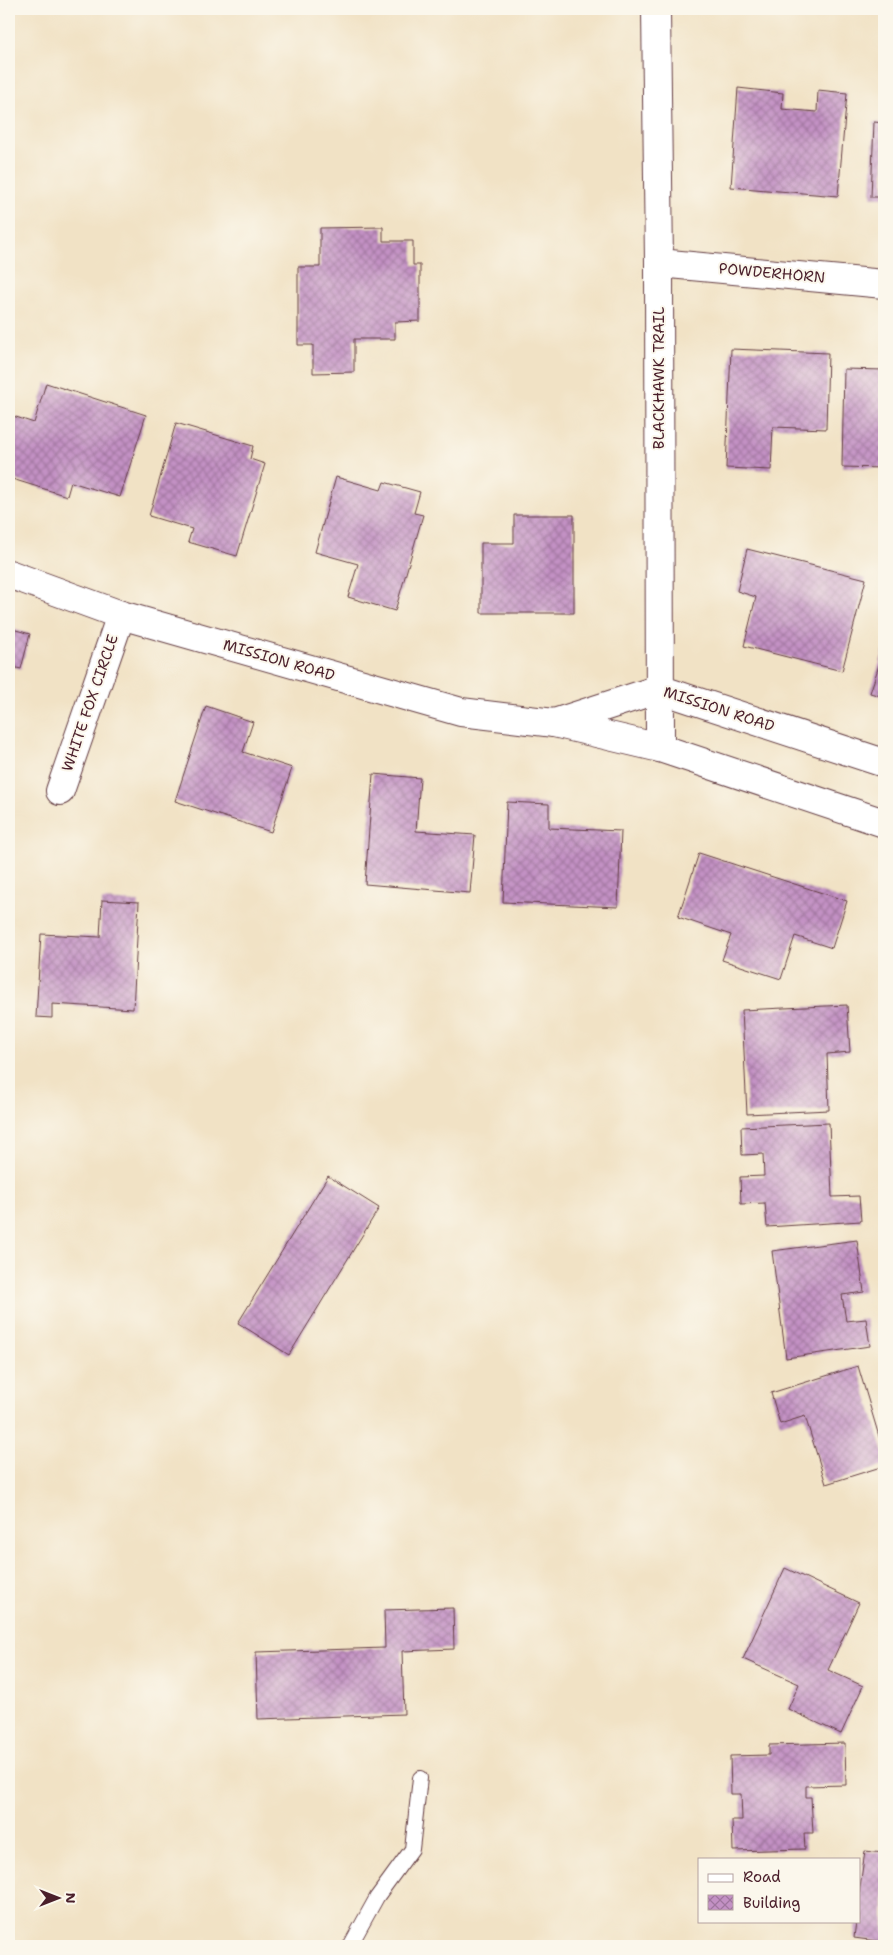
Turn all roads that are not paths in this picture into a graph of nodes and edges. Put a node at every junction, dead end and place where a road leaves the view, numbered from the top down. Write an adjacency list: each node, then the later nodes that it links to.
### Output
1 (656, 9): 2 (street, BLACKHAWK TRAIL)
2 (659, 262): 3 (street, POWDERHORN); 6 (street, BLACKHAWK TRAIL)
3 (884, 284)
4 (9, 574): 5 (street, MISSION ROAD)
5 (121, 615): 7 (street, MISSION ROAD); 10 (street, WHITE FOX CIRCLE)
6 (659, 689): 7 (street, MISSION ROAD); 8 (street, BLACKHAWK TRAIL); 9 (street, MISSION ROAD)
7 (554, 722): 8 (street, MISSION ROAD)
8 (660, 748): 11 (street, MISSION ROAD)
9 (884, 763)
10 (60, 791)
11 (884, 823)
12 (420, 1778): 13 (lane)
13 (350, 1946)

